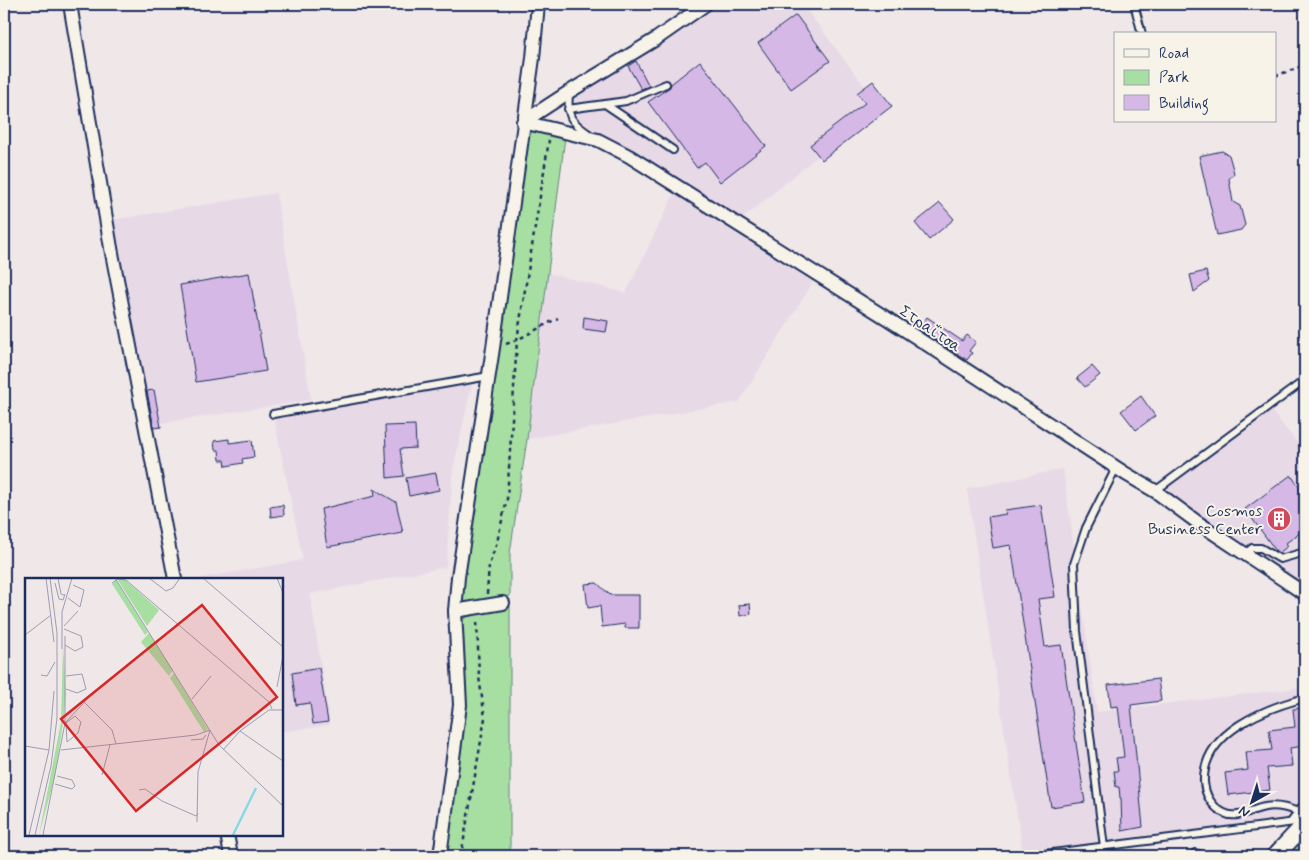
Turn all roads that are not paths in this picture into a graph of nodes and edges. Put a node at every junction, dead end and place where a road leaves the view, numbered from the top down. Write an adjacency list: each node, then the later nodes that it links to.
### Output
1 (70, 4): 20 (street)
2 (538, 4): 10 (street)
3 (706, 4): 7 (street)
4 (1134, 4): 5 (lane)
5 (1141, 32)
6 (666, 84): 8 (lane)
7 (569, 92): 9 (lane); 10 (street)
8 (605, 104): 9 (lane); 12 (lane)
9 (568, 109): 11 (lane)
10 (523, 122): 11 (street, Στραΐτσα); 13 (street)
11 (598, 140): 16 (street, Στραΐτσα)
12 (673, 150)
13 (489, 376): 15 (lane); 23 (street)
14 (1305, 380): 17 (lane)
15 (273, 414)
16 (1116, 468): 17 (street, Στραΐτσα); 28 (lane)
17 (1155, 492): 19 (street, Στραΐτσα)
18 (1305, 552): 19 (lane)
19 (1246, 554): 21 (street, Στραΐτσα)
20 (175, 578)
21 (1305, 594)
22 (503, 603): 23 (street)
23 (455, 611): 31 (street)
24 (1305, 698): 26 (lane)
25 (1305, 803): 26 (lane)
26 (1300, 820): 28 (lane); 34 (street)
27 (226, 835): 30 (street)
28 (1104, 847): 32 (lane)
29 (1194, 853): 33 (lane)
30 (231, 856)
31 (440, 856)
32 (1029, 856)
33 (1206, 856)
34 (1275, 856)

